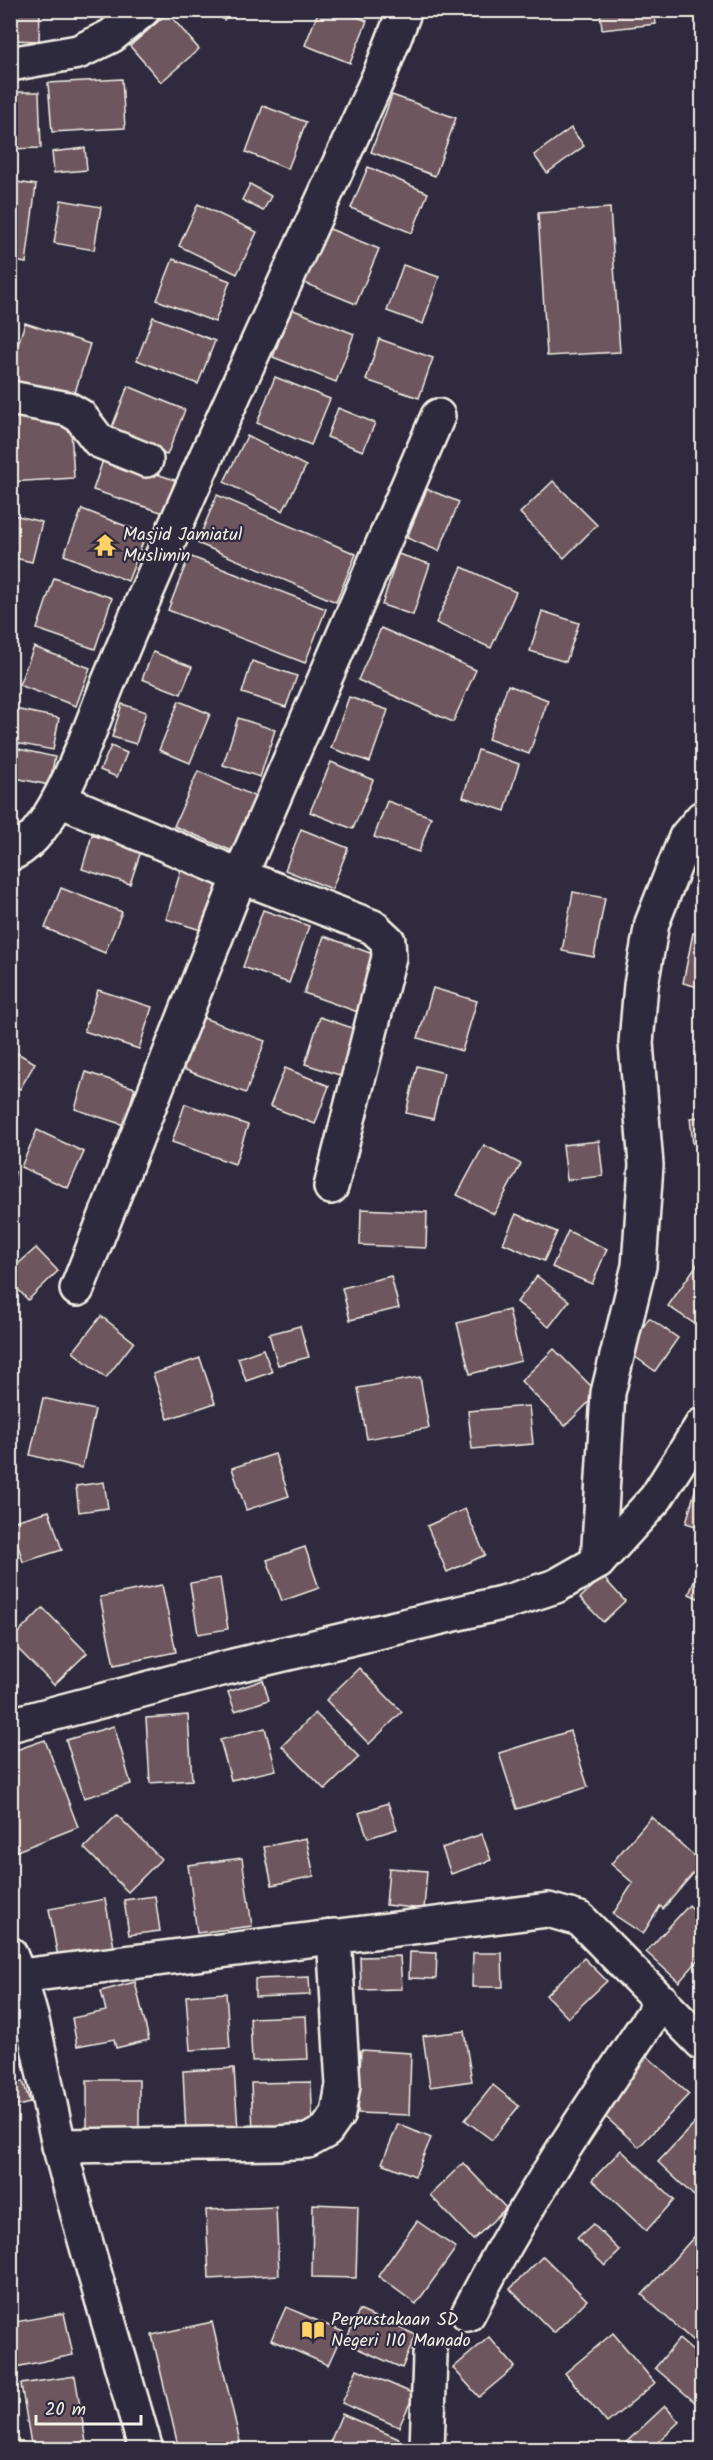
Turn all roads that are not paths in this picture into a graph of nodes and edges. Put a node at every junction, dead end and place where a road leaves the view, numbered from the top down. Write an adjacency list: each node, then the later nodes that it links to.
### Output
1 (143, 10): 3 (street)
2 (405, 10): 7 (street)
3 (10, 64)
4 (10, 399): 6 (street)
5 (438, 416): 10 (street)
6 (146, 460)
7 (60, 800): 9 (street); 10 (street)
8 (702, 818): 14 (street)
9 (10, 854)
10 (240, 876): 11 (street); 12 (street)
11 (331, 1187)
12 (77, 1289)
13 (702, 1425): 14 (street)
14 (598, 1562): 15 (street)
15 (10, 1725)
16 (334, 1936): 17 (street); 18 (street); 20 (street)
17 (15, 1965): 20 (street)
18 (662, 2001): 19 (street); 21 (street)
19 (702, 2043)
20 (60, 2146): 23 (street)
21 (468, 2314)
22 (430, 2355): 24 (street)
23 (146, 2450)
24 (427, 2450)

